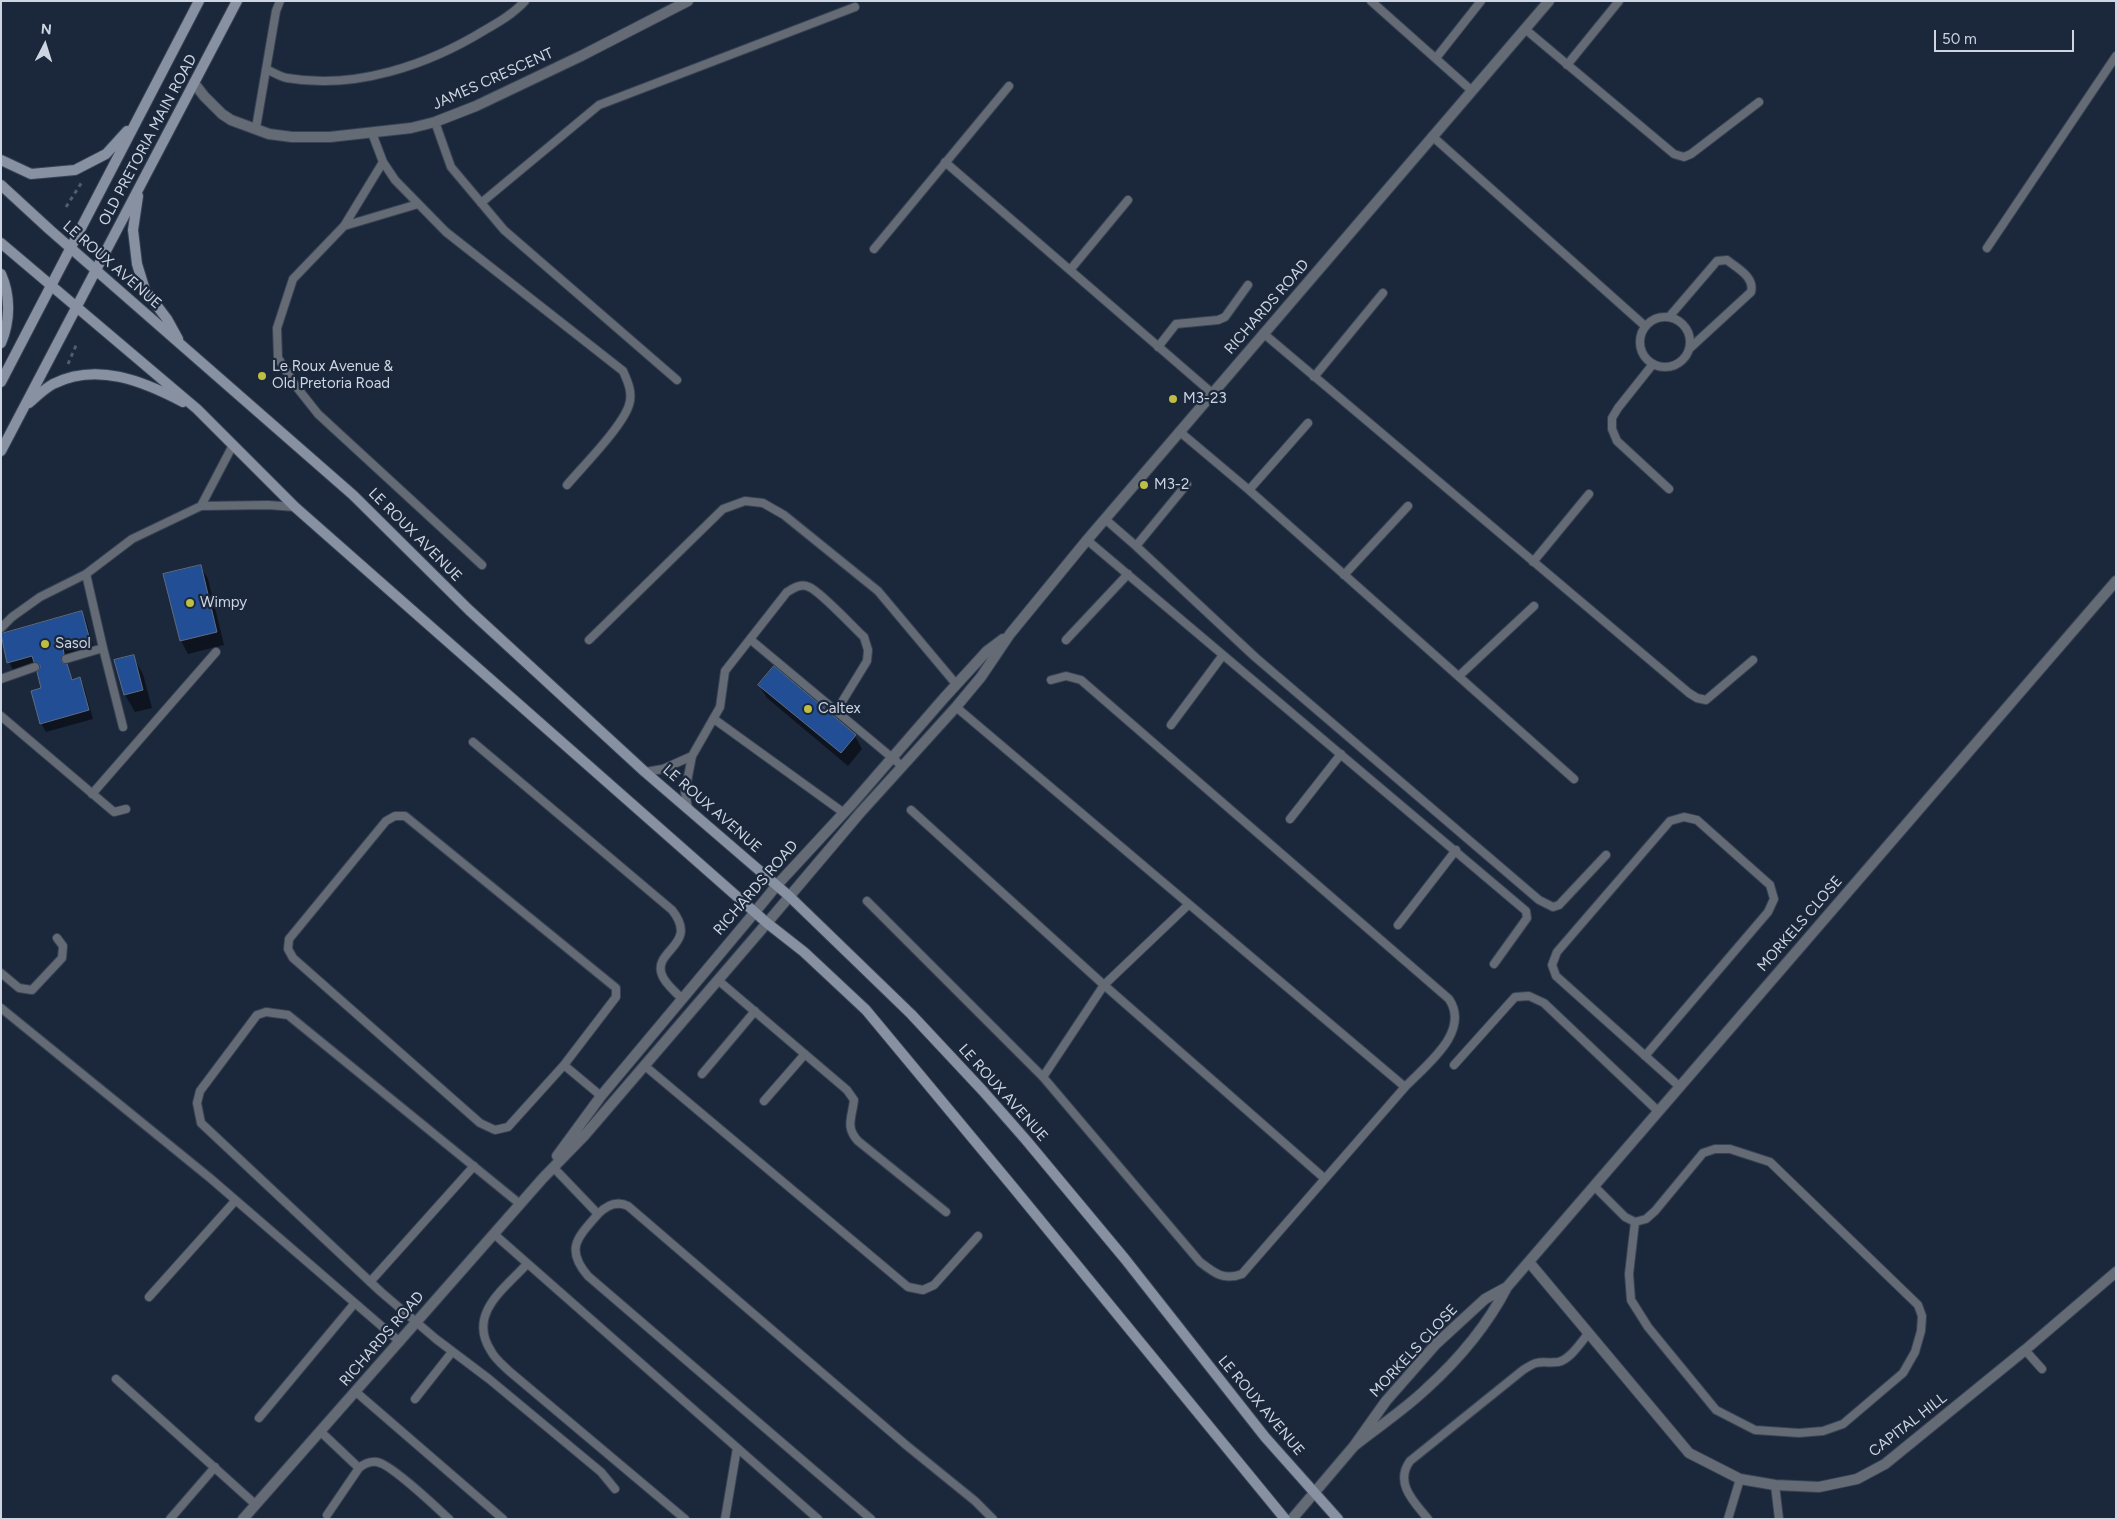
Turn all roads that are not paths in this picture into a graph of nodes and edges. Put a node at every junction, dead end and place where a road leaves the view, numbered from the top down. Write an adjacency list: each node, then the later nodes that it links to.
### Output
1 (199, 1): 20 (main road, OLD PRETORIA MAIN ROAD)
2 (237, 1): 16 (main road, OLD PRETORIA MAIN ROAD)
3 (280, 1): 15 (lane)
4 (525, 1): 15 (lane)
5 (688, 1): 21 (street, JAMES CRESCENT)
6 (1371, 1): 13 (lane)
7 (1481, 1): 13 (lane)
8 (1549, 1): 11 (street, RICHARDS ROAD)
9 (1619, 1): 14 (lane)
10 (855, 7): 31 (lane)
11 (1525, 29): 14 (lane); 18 (street, RICHARDS ROAD)
12 (2116, 56): 36 (lane)
13 (1436, 58): 18 (lane)
14 (1567, 65): 19 (lane)
15 (266, 69): 22 (lane)
16 (194, 83): 22 (street, JAMES CRESCENT); 25 (main road, OLD PRETORIA MAIN ROAD)
17 (1009, 86): 28 (lane)
18 (1471, 90): 24 (street, RICHARDS ROAD)
19 (1759, 102)
20 (138, 118): 26 (main road); 35 (main road, OLD PRETORIA MAIN ROAD)
21 (435, 122): 23 (street, JAMES CRESCENT); 31 (lane)
22 (256, 128): 23 (street, JAMES CRESCENT)
23 (372, 133): 27 (lane)
24 (1432, 136): 46 (lane); 47 (street, RICHARDS ROAD)
25 (158, 150): 38 (main road, OLD PRETORIA MAIN ROAD); 49 (main road)
26 (1, 160)
27 (383, 162): 32 (lane); 33 (lane)
28 (945, 162): 37 (lane); 39 (lane)
29 (1, 185): 35 (main road, LE ROUX AVENUE)
30 (1128, 200): 39 (lane)
31 (481, 203): 54 (lane)
32 (418, 204): 33 (lane); 64 (lane)
33 (344, 226): 75 (lane)
34 (1, 243): 42 (main road)
35 (70, 246): 38 (main road, LE ROUX AVENUE); 42 (main road, OLD PRETORIA MAIN ROAD)
36 (1988, 248)
37 (874, 249)
38 (96, 270): 44 (main road, OLD PRETORIA MAIN ROAD); 49 (main road, LE ROUX AVENUE)
39 (1070, 270): 50 (lane)
40 (1, 274): 48 (main road)
41 (1248, 284): 50 (lane)
42 (51, 285): 44 (main road); 55 (main road, OLD PRETORIA MAIN ROAD)
43 (1383, 293): 53 (lane)
44 (78, 306): 57 (main road, OLD PRETORIA MAIN ROAD); 58 (main road)
45 (1669, 317): 46 (lane); 51 (lane); 51 (lane)
46 (1646, 326): 52 (lane)
47 (1263, 333): 53 (lane); 56 (street, RICHARDS ROAD)
48 (1, 343)
49 (180, 344): 107 (main road, LE ROUX AVENUE)
50 (1158, 347): 56 (lane)
51 (1690, 349): 52 (lane)
52 (1654, 364): 65 (lane)
53 (1314, 377): 74 (lane)
54 (677, 380)
55 (1, 382)
56 (1212, 394): 60 (street, RICHARDS ROAD)
57 (24, 408): 58 (main road); 62 (main road, OLD PRETORIA MAIN ROAD)
58 (197, 409): 61 (main road)
59 (1308, 423): 66 (lane)
60 (1180, 432): 66 (lane); 71 (street, RICHARDS ROAD)
61 (233, 445): 68 (lane); 70 (main road)
62 (1, 451)
63 (1187, 484): 73 (lane)
64 (567, 485)
65 (1669, 489)
66 (1249, 490): 78 (lane)
67 (1589, 494): 74 (lane)
68 (201, 506): 70 (lane); 76 (lane)
69 (1408, 506): 78 (lane)
70 (295, 507): 121 (main road)
71 (1105, 519): 72 (street, RICHARDS ROAD); 73 (lane)
72 (1088, 540): 77 (lane); 82 (street, RICHARDS ROAD)
73 (1136, 546): 116 (lane)
74 (1533, 562): 90 (lane)
75 (482, 565)
76 (86, 574): 81 (lane); 86 (lane)
77 (1128, 574): 85 (lane); 88 (lane)
78 (1344, 574): 92 (lane)
79 (2116, 581): 139 (street, MORKELS CLOSE)
80 (1534, 606): 92 (lane)
81 (1, 628)
82 (1010, 634): 95 (street, RICHARDS ROAD); 96 (street, RICHARDS ROAD)
83 (589, 640): 95 (lane)
84 (751, 640): 97 (lane); 97 (lane); 99 (lane)
85 (1066, 640)
86 (103, 648): 89 (lane); 101 (lane)
87 (216, 652): 109 (lane)
88 (1223, 655): 100 (lane); 103 (lane)
89 (66, 659)
90 (1753, 660)
91 (35, 667): 93 (lane)
92 (1459, 676): 108 (lane)
93 (1, 679)
94 (1051, 680): 140 (lane)
95 (956, 684): 105 (street, RICHARDS ROAD)
96 (956, 707): 106 (street, RICHARDS ROAD); 120 (lane)
97 (837, 710): 105 (lane)
98 (1, 716): 109 (lane)
99 (714, 719): 104 (lane); 113 (lane)
100 (1171, 726)
101 (123, 727)
102 (474, 742): 129 (lane)
103 (1341, 754): 114 (lane); 115 (lane)
104 (692, 756): 107 (lane); 110 (lane)
105 (892, 757): 106 (lane); 113 (street, RICHARDS ROAD)
106 (902, 766): 118 (street, RICHARDS ROAD)
107 (645, 772): 110 (main road, LE ROUX AVENUE)
108 (1574, 778)
109 (92, 794): 111 (lane)
110 (688, 808): 117 (main road, LE ROUX AVENUE)
111 (126, 809)
112 (911, 810): 128 (lane)
113 (844, 813): 117 (street, RICHARDS ROAD)
114 (1290, 819)
115 (1456, 850): 123 (lane); 125 (lane)
116 (1606, 855)
117 (777, 885): 118 (main road, LE ROUX AVENUE); 121 (street, RICHARDS ROAD)
118 (789, 896): 122 (street, RICHARDS ROAD); 181 (main road, LE ROUX AVENUE)
119 (867, 901): 138 (lane)
120 (1188, 905): 128 (lane); 140 (lane)
121 (755, 912): 122 (main road); 129 (street, RICHARDS ROAD)
122 (767, 923): 127 (street, RICHARDS ROAD); 193 (main road)
123 (1398, 925)
124 (57, 938): 126 (lane)
125 (1494, 964)
126 (1, 973)
127 (719, 981): 130 (lane); 136 (street, RICHARDS ROAD)
128 (1104, 985): 138 (lane); 147 (lane)
129 (682, 999): 141 (street, RICHARDS ROAD)
130 (754, 1011): 132 (lane); 137 (lane)
131 (3, 1012): 149 (lane)
132 (805, 1054): 142 (lane); 151 (lane)
133 (1645, 1056): 133 (lane); 139 (lane)
134 (564, 1065): 134 (lane); 141 (lane)
135 (1454, 1065): 143 (lane)
136 (645, 1066): 145 (street, RICHARDS ROAD); 155 (lane)
137 (702, 1074)
138 (1043, 1077): 147 (lane)
139 (1680, 1086): 143 (street, MORKELS CLOSE)
140 (1405, 1088): 147 (lane)
141 (601, 1096): 146 (street, RICHARDS ROAD)
142 (764, 1101)
143 (1659, 1112): 148 (street, MORKELS CLOSE)
144 (474, 1166): 150 (lane); 159 (lane); 159 (lane)
145 (553, 1168): 146 (street, RICHARDS ROAD); 152 (lane)
146 (543, 1178): 150 (street, RICHARDS ROAD)
147 (1324, 1178)
148 (1594, 1186): 153 (lane); 156 (street, MORKELS CLOSE)
149 (235, 1200): 161 (lane); 162 (lane)
150 (520, 1204): 154 (street, RICHARDS ROAD)
151 (946, 1212)
152 (598, 1214): 191 (lane); 192 (lane)
153 (1635, 1222): 153 (lane)
154 (494, 1234): 157 (lane); 163 (street, RICHARDS ROAD)
155 (978, 1236)
156 (1529, 1262): 160 (street, MORKELS CLOSE); 164 (street, CAPITAL HILL)
157 (527, 1264): 175 (lane); 188 (lane)
158 (2116, 1272): 166 (street, CAPITAL HILL)
159 (370, 1282): 163 (lane)
160 (1507, 1287): 174 (street, MORKELS CLOSE); 174 (street, MORKELS CLOSE)
161 (149, 1297)
162 (354, 1304): 165 (lane); 172 (lane)
163 (417, 1322): 165 (street, RICHARDS ROAD); 167 (lane)
164 (1588, 1334): 178 (street, CAPITAL HILL); 196 (lane)
165 (400, 1342): 170 (street, RICHARDS ROAD)
166 (2025, 1350): 168 (lane); 179 (street, CAPITAL HILL)
167 (452, 1352): 171 (lane); 180 (lane)
168 (2042, 1369)
169 (116, 1379): 176 (lane)
170 (356, 1392): 173 (street, RICHARDS ROAD); 187 (lane)
171 (415, 1400)
172 (259, 1418)
173 (321, 1432): 177 (lane); 182 (street, RICHARDS ROAD)
174 (1354, 1446): 181 (street, MORKELS CLOSE)
175 (737, 1448): 189 (lane); 190 (lane)
176 (215, 1467): 182 (lane); 184 (lane)
177 (359, 1468): 183 (lane); 186 (lane)
178 (1740, 1479): 179 (street, CAPITAL HILL); 197 (lane)
179 (1775, 1485): 198 (lane)
180 (615, 1489)
181 (1315, 1492): 194 (street, MORKELS CLOSE); 195 (main road, LE ROUX AVENUE)
182 (255, 1504): 185 (street, RICHARDS ROAD)
183 (327, 1515)
184 (170, 1519)
185 (243, 1519)
186 (449, 1519)
187 (502, 1519)
188 (685, 1519)
189 (725, 1519)
190 (818, 1519)
191 (871, 1519)
192 (993, 1519)
193 (1284, 1519)
194 (1292, 1519)
195 (1338, 1519)
196 (1428, 1519)
197 (1728, 1519)
198 (1779, 1519)

